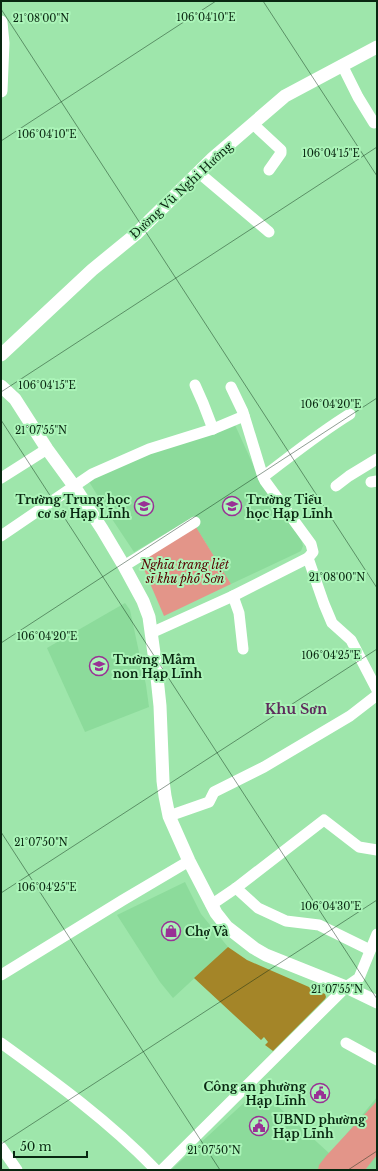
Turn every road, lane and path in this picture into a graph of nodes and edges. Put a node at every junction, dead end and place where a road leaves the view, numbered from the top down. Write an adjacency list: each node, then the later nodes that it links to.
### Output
1 (1, 22): 4 (street)
2 (377, 47): 3 (street, Đường Vũ Nghi Hướng)
3 (342, 65): 5 (street); 6 (street, Đường Vũ Nghi Hướng)
4 (1, 91)
5 (374, 123)
6 (253, 124): 7 (street); 8 (street, Đường Vũ Nghi Hướng)
7 (270, 170)
8 (198, 172): 9 (street); 10 (street, Đường Vũ Nghi Hướng)
9 (270, 232)
10 (1, 355)
11 (195, 385): 16 (street)
12 (1, 386): 17 (street)
13 (231, 387): 15 (street)
14 (350, 414): 19 (street)
15 (244, 416): 16 (street); 19 (street)
16 (213, 429): 21 (street)
17 (47, 449): 20 (street); 21 (street)
18 (377, 459): 22 (street)
19 (263, 477): 25 (street)
20 (1, 478)
21 (74, 486): 24 (street); 26 (street)
22 (336, 486)
23 (195, 522): 26 (street)
24 (1, 536)
25 (308, 558): 27 (street); 30 (street)
26 (124, 566): 28 (street)
27 (233, 596): 28 (street); 29 (street)
28 (151, 633): 31 (street)
29 (244, 649)
30 (377, 695): 31 (street)
31 (170, 816): 33 (street)
32 (377, 850): 34 (street)
33 (189, 861): 35 (street); 38 (street)
34 (236, 888): 35 (street); 37 (street)
35 (211, 905): 39 (street)
36 (377, 934): 37 (street)
37 (370, 950): 39 (street)
38 (1, 975)
39 (346, 987): 40 (street); 47 (street)
40 (377, 1002)
41 (1, 1043): 46 (street)
42 (346, 1043): 43 (street)
43 (377, 1060)
44 (1, 1147): 45 (street)
45 (18, 1170)
46 (156, 1170)
47 (162, 1170)

